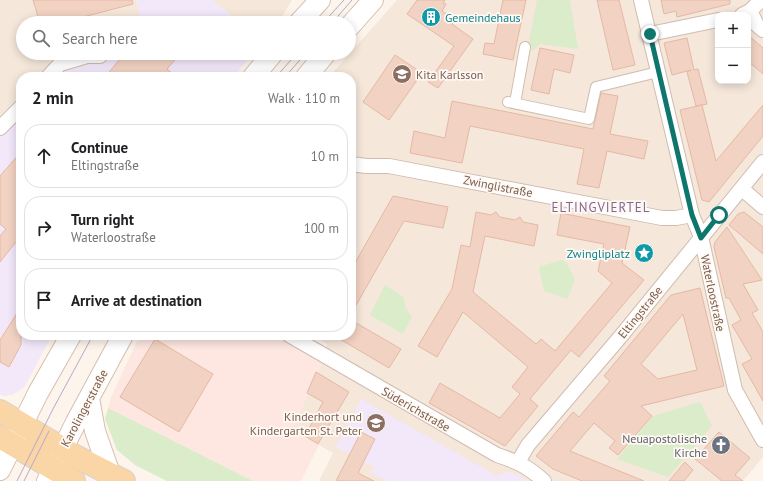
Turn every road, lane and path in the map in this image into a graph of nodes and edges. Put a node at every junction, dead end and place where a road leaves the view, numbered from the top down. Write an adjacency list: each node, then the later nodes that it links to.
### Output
1 (320, 0): 6 (main road)
2 (373, 0): 8 (main road)
3 (642, 0): 11 (street, Waterloostraße)
4 (761, 0): 5 (street)
5 (747, 12)
6 (306, 16)
7 (751, 18): 10 (street)
8 (356, 19)
9 (715, 21): 11 (street)
10 (763, 30)
11 (650, 34): 19 (street, Waterloostraße)
12 (525, 48): 19 (street)
13 (73, 60): 16 (street)
14 (267, 60): 17 (main road)
15 (320, 60): 18 (main road)
16 (53, 72)
17 (257, 72)
18 (310, 72)
19 (658, 72): 26 (street, Waterloostraße)
20 (16, 112): 21 (street)
21 (0, 128)
22 (763, 162): 24 (street, Eltingstraße)
23 (356, 165): 26 (street, Zwinglistraße)
24 (742, 189): 25 (street); 27 (street, Eltingstraße)
25 (763, 207)
26 (692, 215): 27 (street, Waterloostraße)
27 (701, 238): 35 (street, Waterloostraße); 37 (street, Eltingstraße)
28 (68, 340): 33 (main road)
29 (120, 340): 31 (main road, Karolingerstraße)
30 (298, 340): 37 (street, Süderichstraße)
31 (89, 398): 36 (main road, Karolingerstraße); 40 (main road)
32 (0, 411): 33 (main road)
33 (22, 424): 34 (main road); 36 (main road)
34 (6, 440): 38 (main road); 39 (main road)
35 (763, 440)
36 (62, 448): 39 (main road, Karolingerstraße); 40 (main road)
37 (518, 462): 42 (street, Süderichstraße)
38 (0, 470)
39 (50, 475): 41 (main road)
40 (117, 477)
41 (74, 481)
42 (544, 481)

